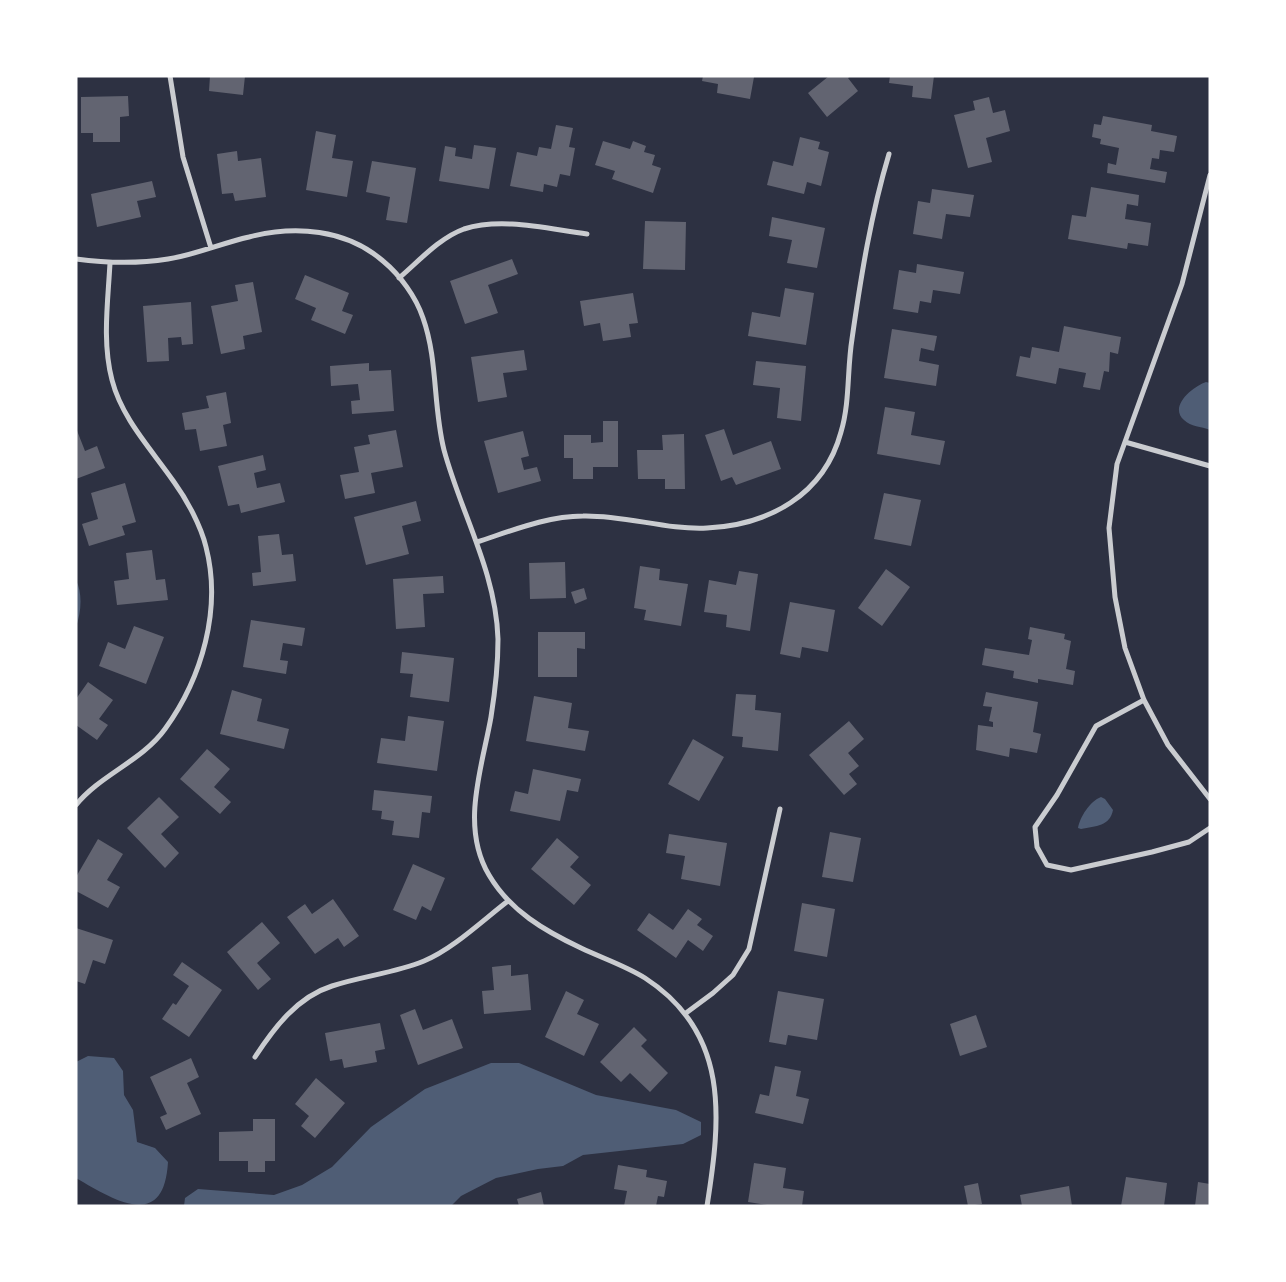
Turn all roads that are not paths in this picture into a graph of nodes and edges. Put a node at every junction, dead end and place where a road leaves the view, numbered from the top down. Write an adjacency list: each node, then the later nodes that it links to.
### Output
1 (170, 76): 5 (street)
2 (889, 154): 11 (street)
3 (1210, 175): 9 (street)
4 (587, 234): 8 (street)
5 (211, 248): 7 (street); 8 (street)
6 (76, 260): 7 (street)
7 (110, 263): 14 (street)
8 (399, 278): 11 (street)
9 (1125, 442): 10 (street); 12 (street)
10 (1210, 466)
11 (477, 542): 17 (street)
12 (1144, 700): 13 (street); 16 (street)
13 (1210, 799)
14 (76, 805)
15 (780, 809): 18 (street)
16 (1210, 828)
17 (508, 901): 18 (street); 19 (street)
18 (686, 1013): 20 (street)
19 (255, 1057)
20 (707, 1206)

